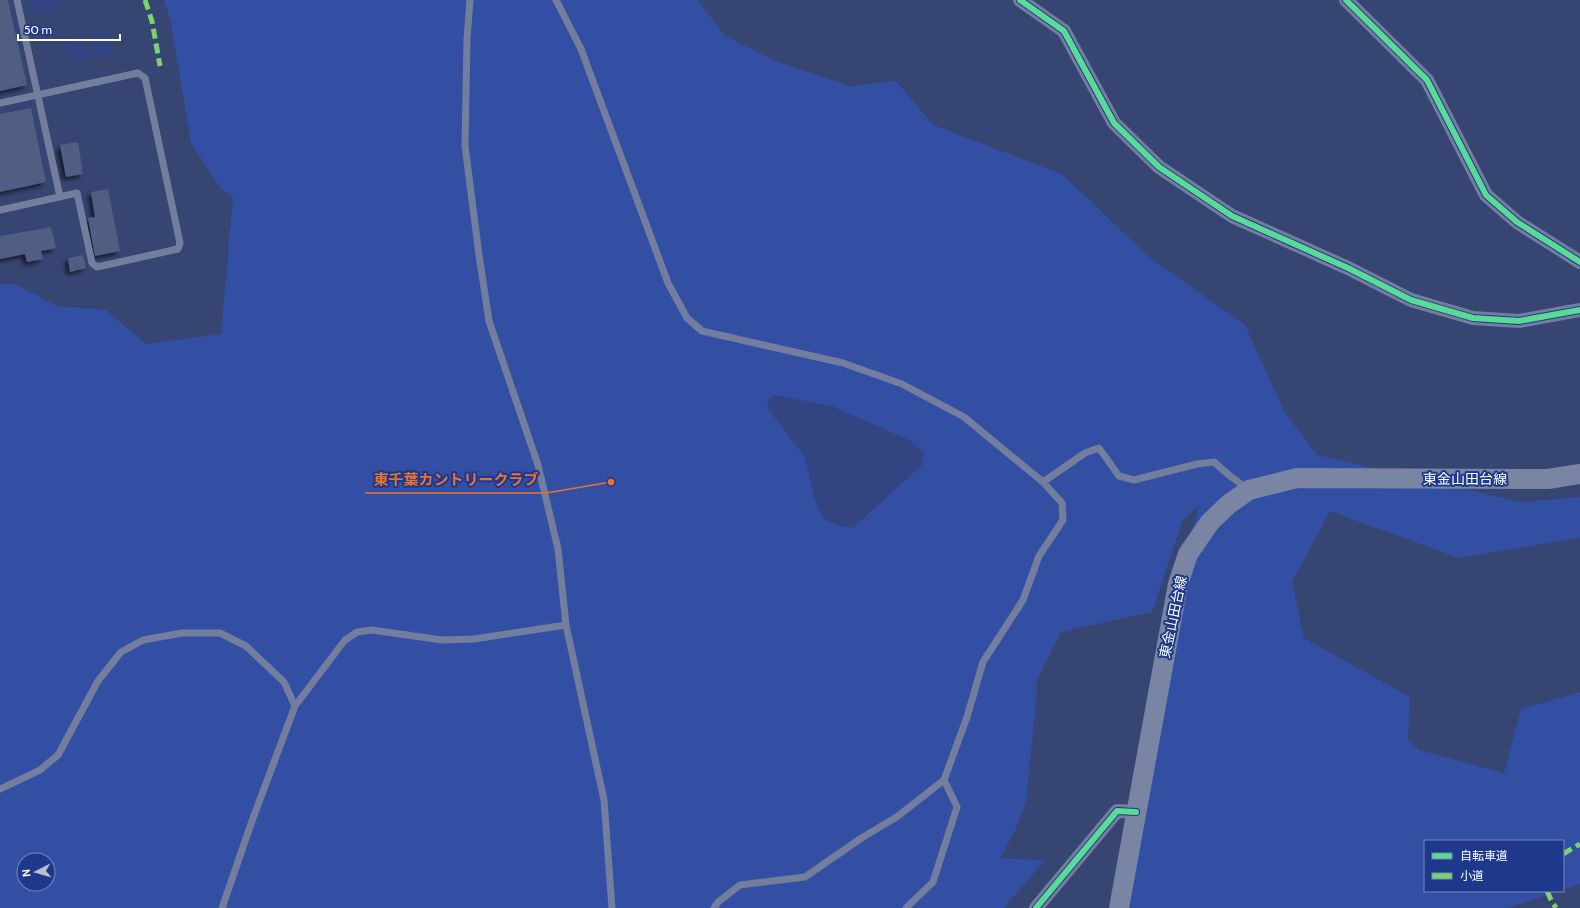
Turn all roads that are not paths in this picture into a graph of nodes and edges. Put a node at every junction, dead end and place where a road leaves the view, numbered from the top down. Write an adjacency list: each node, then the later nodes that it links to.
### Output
1 (17, 0): 6 (lane)
2 (470, 0): 15 (lane)
3 (556, 0): 13 (lane)
4 (1020, 0): 11 (street)
5 (1346, 0): 10 (street)
6 (38, 95): 7 (lane); 8 (lane); 8 (lane)
7 (0, 103)
8 (60, 197): 9 (lane)
9 (0, 210)
10 (1580, 262)
11 (1580, 310)
12 (1580, 474): 14 (main road, 東金山田台線)
13 (1043, 482): 14 (lane); 17 (lane)
14 (1249, 490): 19 (main road, 東金山田台線)
15 (566, 625): 16 (lane); 21 (lane)
16 (295, 706): 18 (lane); 20 (lane)
17 (944, 780): 22 (lane); 23 (lane)
18 (0, 789)
19 (1136, 812): 24 (street); 25 (main road, 東金山田台線)
20 (222, 908)
21 (612, 908)
22 (714, 908)
23 (906, 908)
24 (1036, 908)
25 (1119, 908)

